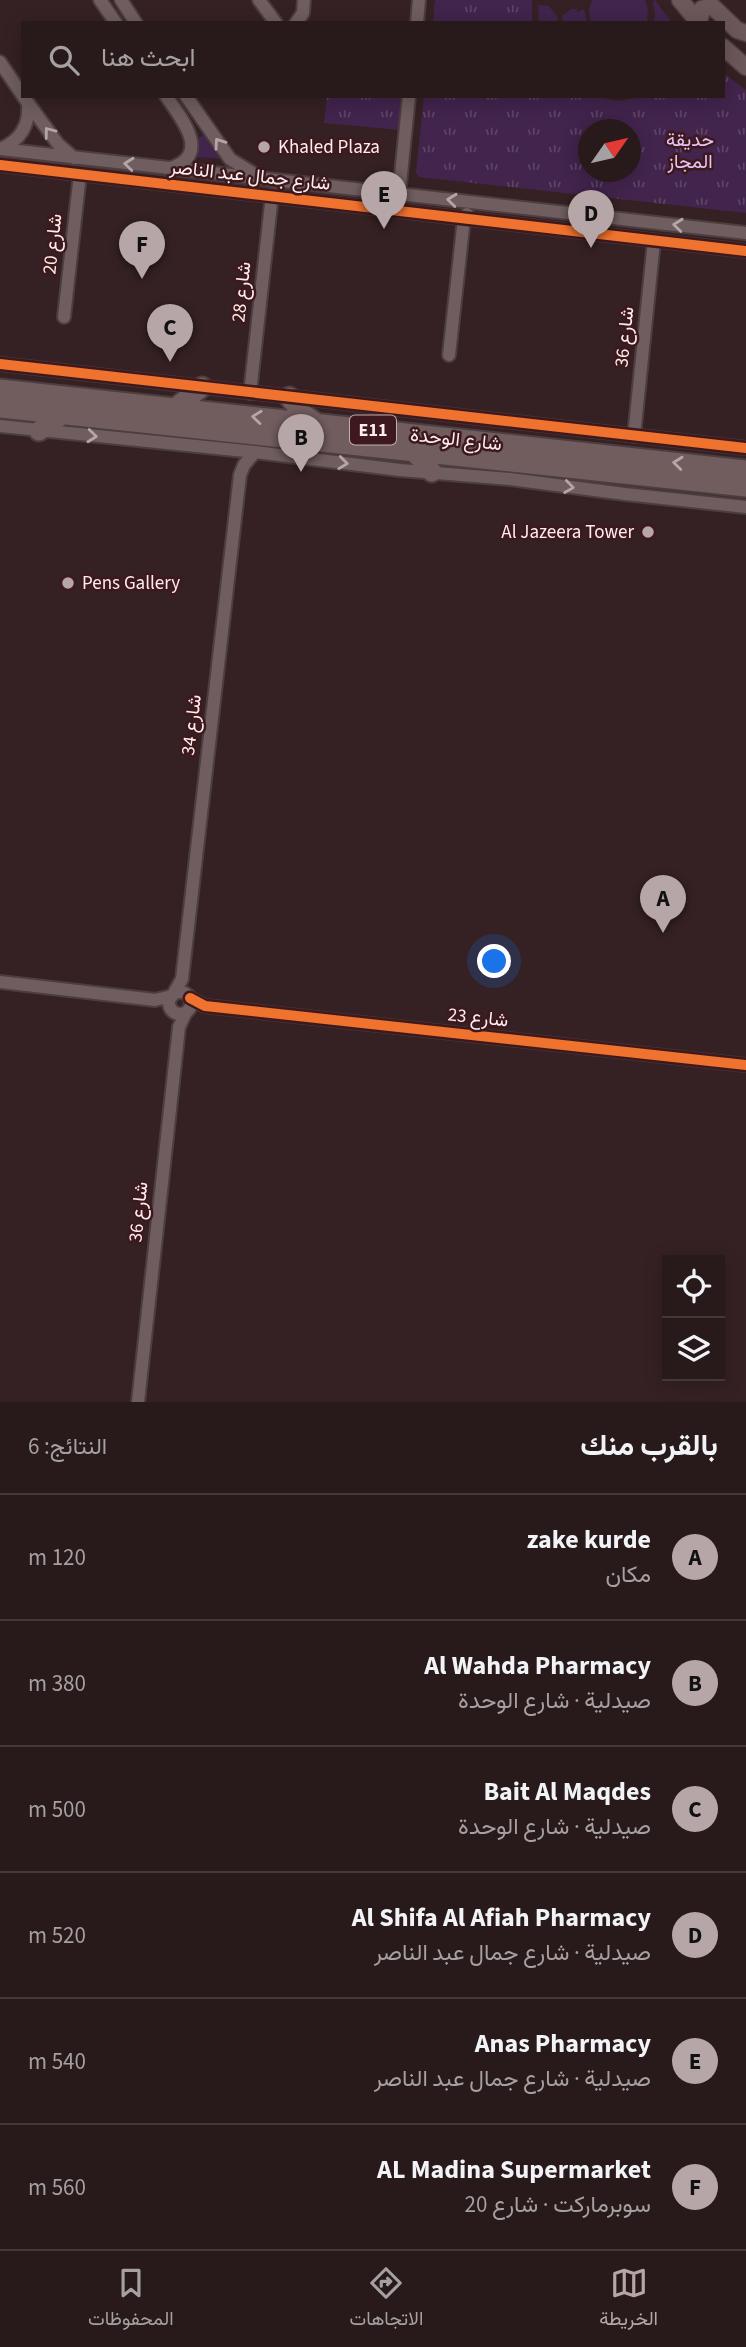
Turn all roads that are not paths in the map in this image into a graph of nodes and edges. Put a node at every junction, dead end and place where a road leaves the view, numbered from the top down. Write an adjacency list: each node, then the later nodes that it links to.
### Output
1 (100, 0): 8 (street)
2 (121, 0): 10 (street)
3 (259, 0): 9 (street)
4 (304, 0): 11 (street)
5 (419, 0): 12 (street)
6 (680, 0): 13 (main road)
7 (715, 0): 15 (main road)
8 (113, 19)
9 (273, 19)
10 (135, 21)
11 (297, 21)
12 (417, 21)
13 (698, 21)
14 (699, 21): 15 (main road)
15 (746, 32)
16 (725, 49): 18 (main road)
17 (0, 62): 19 (street)
18 (746, 66)
19 (21, 94)
20 (24, 98): 24 (street); 25 (street, one-way to 20)
21 (167, 98): 27 (street)
22 (187, 98): 29 (street, one-way to 22)
23 (409, 98): 30 (street)
24 (0, 149): 25 (street, شارع جمال عبد الناصر)
25 (74, 158): 27 (street, شارع جمال عبد الناصر, one-way to 25)
26 (0, 166): 28 (street, شارع جمال عبد الناصر)
27 (171, 168): 29 (street, شارع جمال عبد الناصر)
28 (80, 174): 31 (street, شارع جمال عبد الناصر); 39 (street, شارع 20)
29 (262, 178): 30 (street, شارع جمال عبد الناصر)
30 (399, 194): 32 (street, شارع جمال عبد الناصر, one-way to 30)
31 (272, 195): 33 (street, شارع جمال عبد الناصر); 44 (street, شارع 28)
32 (505, 206): 33 (street); 34 (street, شارع جمال عبد الناصر)
33 (464, 218): 35 (street, شارع جمال عبد الناصر); 40 (street)
34 (613, 218): 35 (street); 36 (street, شارع جمال عبد الناصر, one-way to 34)
35 (567, 230): 37 (street, شارع جمال عبد الناصر)
36 (746, 233)
37 (654, 241): 38 (street, شارع جمال عبد الناصر); 53 (street, شارع 36)
38 (746, 251)
39 (64, 317)
40 (449, 355)
41 (0, 364): 42 (street)
42 (202, 387): 44 (street); 47 (highway)
43 (0, 388): 47 (highway, شارع الوحدة / E11)
44 (250, 393): 45 (street)
45 (289, 397): 49 (highway); 53 (street)
46 (0, 408): 48 (highway, شارع الوحدة / E11)
47 (175, 408): 49 (highway, شارع الوحدة / E11, one-way to 47)
48 (62, 415): 51 (highway); 52 (highway, شارع الوحدة / E11)
49 (319, 424): 58 (highway, شارع الوحدة / E11, one-way to 49)
50 (0, 426): 51 (street)
51 (39, 431): 55 (street, one-way to 55)
52 (216, 432): 55 (highway); 57 (highway, شارع الوحدة / E11)
53 (634, 436): 54 (street)
54 (746, 448)
55 (229, 449): 56 (street); 60 (street, شارع 34)
56 (255, 452): 59 (street, one-way to 59); 60 (street, شارع 34)
57 (415, 453): 59 (highway); 61 (highway, شارع الوحدة / E11)
58 (746, 470)
59 (432, 472): 62 (street, one-way to 62)
60 (240, 475): 64 (street, شارع 34)
61 (746, 487)
62 (746, 507)
63 (0, 982): 64 (street)
64 (180, 1003): 65 (street, شارع 23); 66 (street, شارع 36)
65 (746, 1065)
66 (138, 1402)

